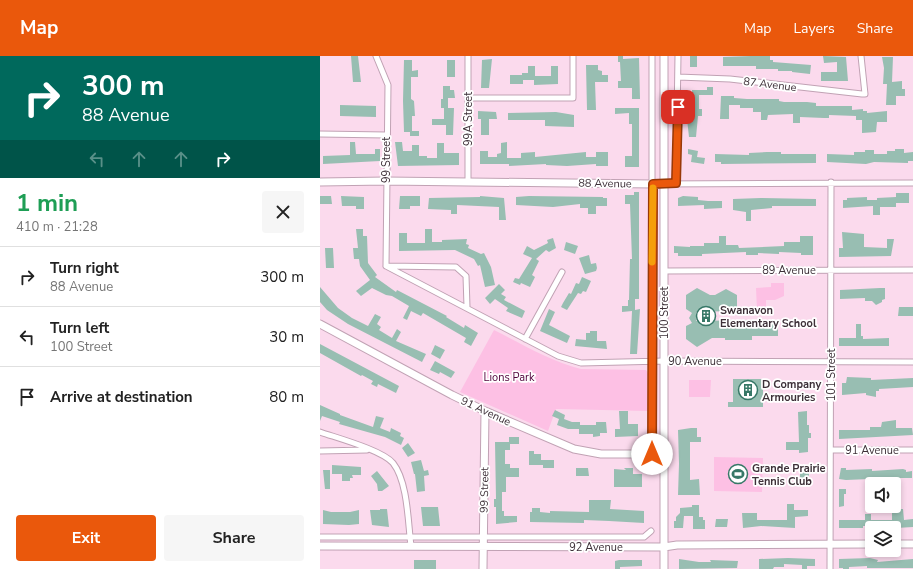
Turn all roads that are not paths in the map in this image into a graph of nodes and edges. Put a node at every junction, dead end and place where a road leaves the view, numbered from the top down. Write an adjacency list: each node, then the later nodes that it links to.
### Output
1 (376, 56): 11 (street, 99 Street)
2 (468, 56): 9 (street, 99A Street)
3 (573, 56): 9 (street)
4 (652, 56): 19 (street, 100 Street)
5 (664, 56): 16 (street, 100 Street)
6 (678, 56): 8 (street)
7 (861, 56): 8 (street, 87 Avenue)
8 (678, 77): 17 (street)
9 (468, 98): 14 (street, 99A Street)
10 (320, 134): 11 (street)
11 (386, 135): 12 (street, 99 Street)
12 (386, 181): 13 (street, 88 Avenue); 14 (street, 88 Avenue); 20 (street, 99 Street)
13 (320, 182)
14 (468, 182): 19 (street, 88 Avenue)
15 (831, 182): 17 (street, 88 Avenue); 18 (street, 88 Avenue); 21 (street, 101 Street)
16 (664, 183): 17 (street, 88 Avenue); 19 (street, 88 Avenue); 23 (street, 100 Street)
17 (676, 183)
18 (913, 183)
19 (653, 184): 28 (street, 100 Street)
20 (386, 266): 25 (street, 90 Avenue); 25 (street)
21 (831, 270): 22 (street, 89 Avenue); 23 (street, 89 Avenue); 30 (street, 101 Street)
22 (913, 270)
23 (664, 271): 29 (street, 100 Street)
24 (562, 272): 27 (street)
25 (467, 307): 27 (street, 90 Avenue)
26 (320, 324): 32 (street, 91 Avenue)
27 (525, 339): 28 (street, 90 Avenue)
28 (652, 361): 29 (street, 90 Avenue); 38 (street, 100 Street)
29 (664, 361): 30 (street, 90 Avenue); 39 (street, 100 Street)
30 (831, 361): 31 (street, 90 Avenue); 36 (street, 101 Street)
31 (913, 362)
32 (485, 411): 38 (street, 91 Avenue); 43 (street, 99 Street)
33 (320, 432): 35 (street)
34 (320, 450): 35 (street)
35 (372, 450): 42 (street)
36 (831, 450): 37 (street, 91 Avenue); 47 (street, 101 Street)
37 (913, 450)
38 (652, 454): 39 (street, 91 Avenue)
39 (665, 454): 51 (street, 100 Street)
40 (651, 531): 43 (street, 92 Avenue)
41 (320, 537): 42 (street, 92 Avenue)
42 (410, 537): 43 (street, 92 Avenue); 49 (street)
43 (483, 537): 50 (street, 99 Street)
44 (865, 544): 47 (street, 92 Avenue)
45 (901, 544): 46 (street)
46 (913, 544)
47 (830, 545): 51 (street, 92 Avenue); 54 (street, 101 Street)
48 (320, 546): 49 (street, 92 Avenue)
49 (411, 546): 50 (street, 92 Avenue)
50 (483, 547): 51 (street, 92 Avenue); 52 (street, 99 Street)
51 (664, 547): 53 (street, 100 Street)
52 (483, 569)
53 (664, 569)
54 (830, 569)

